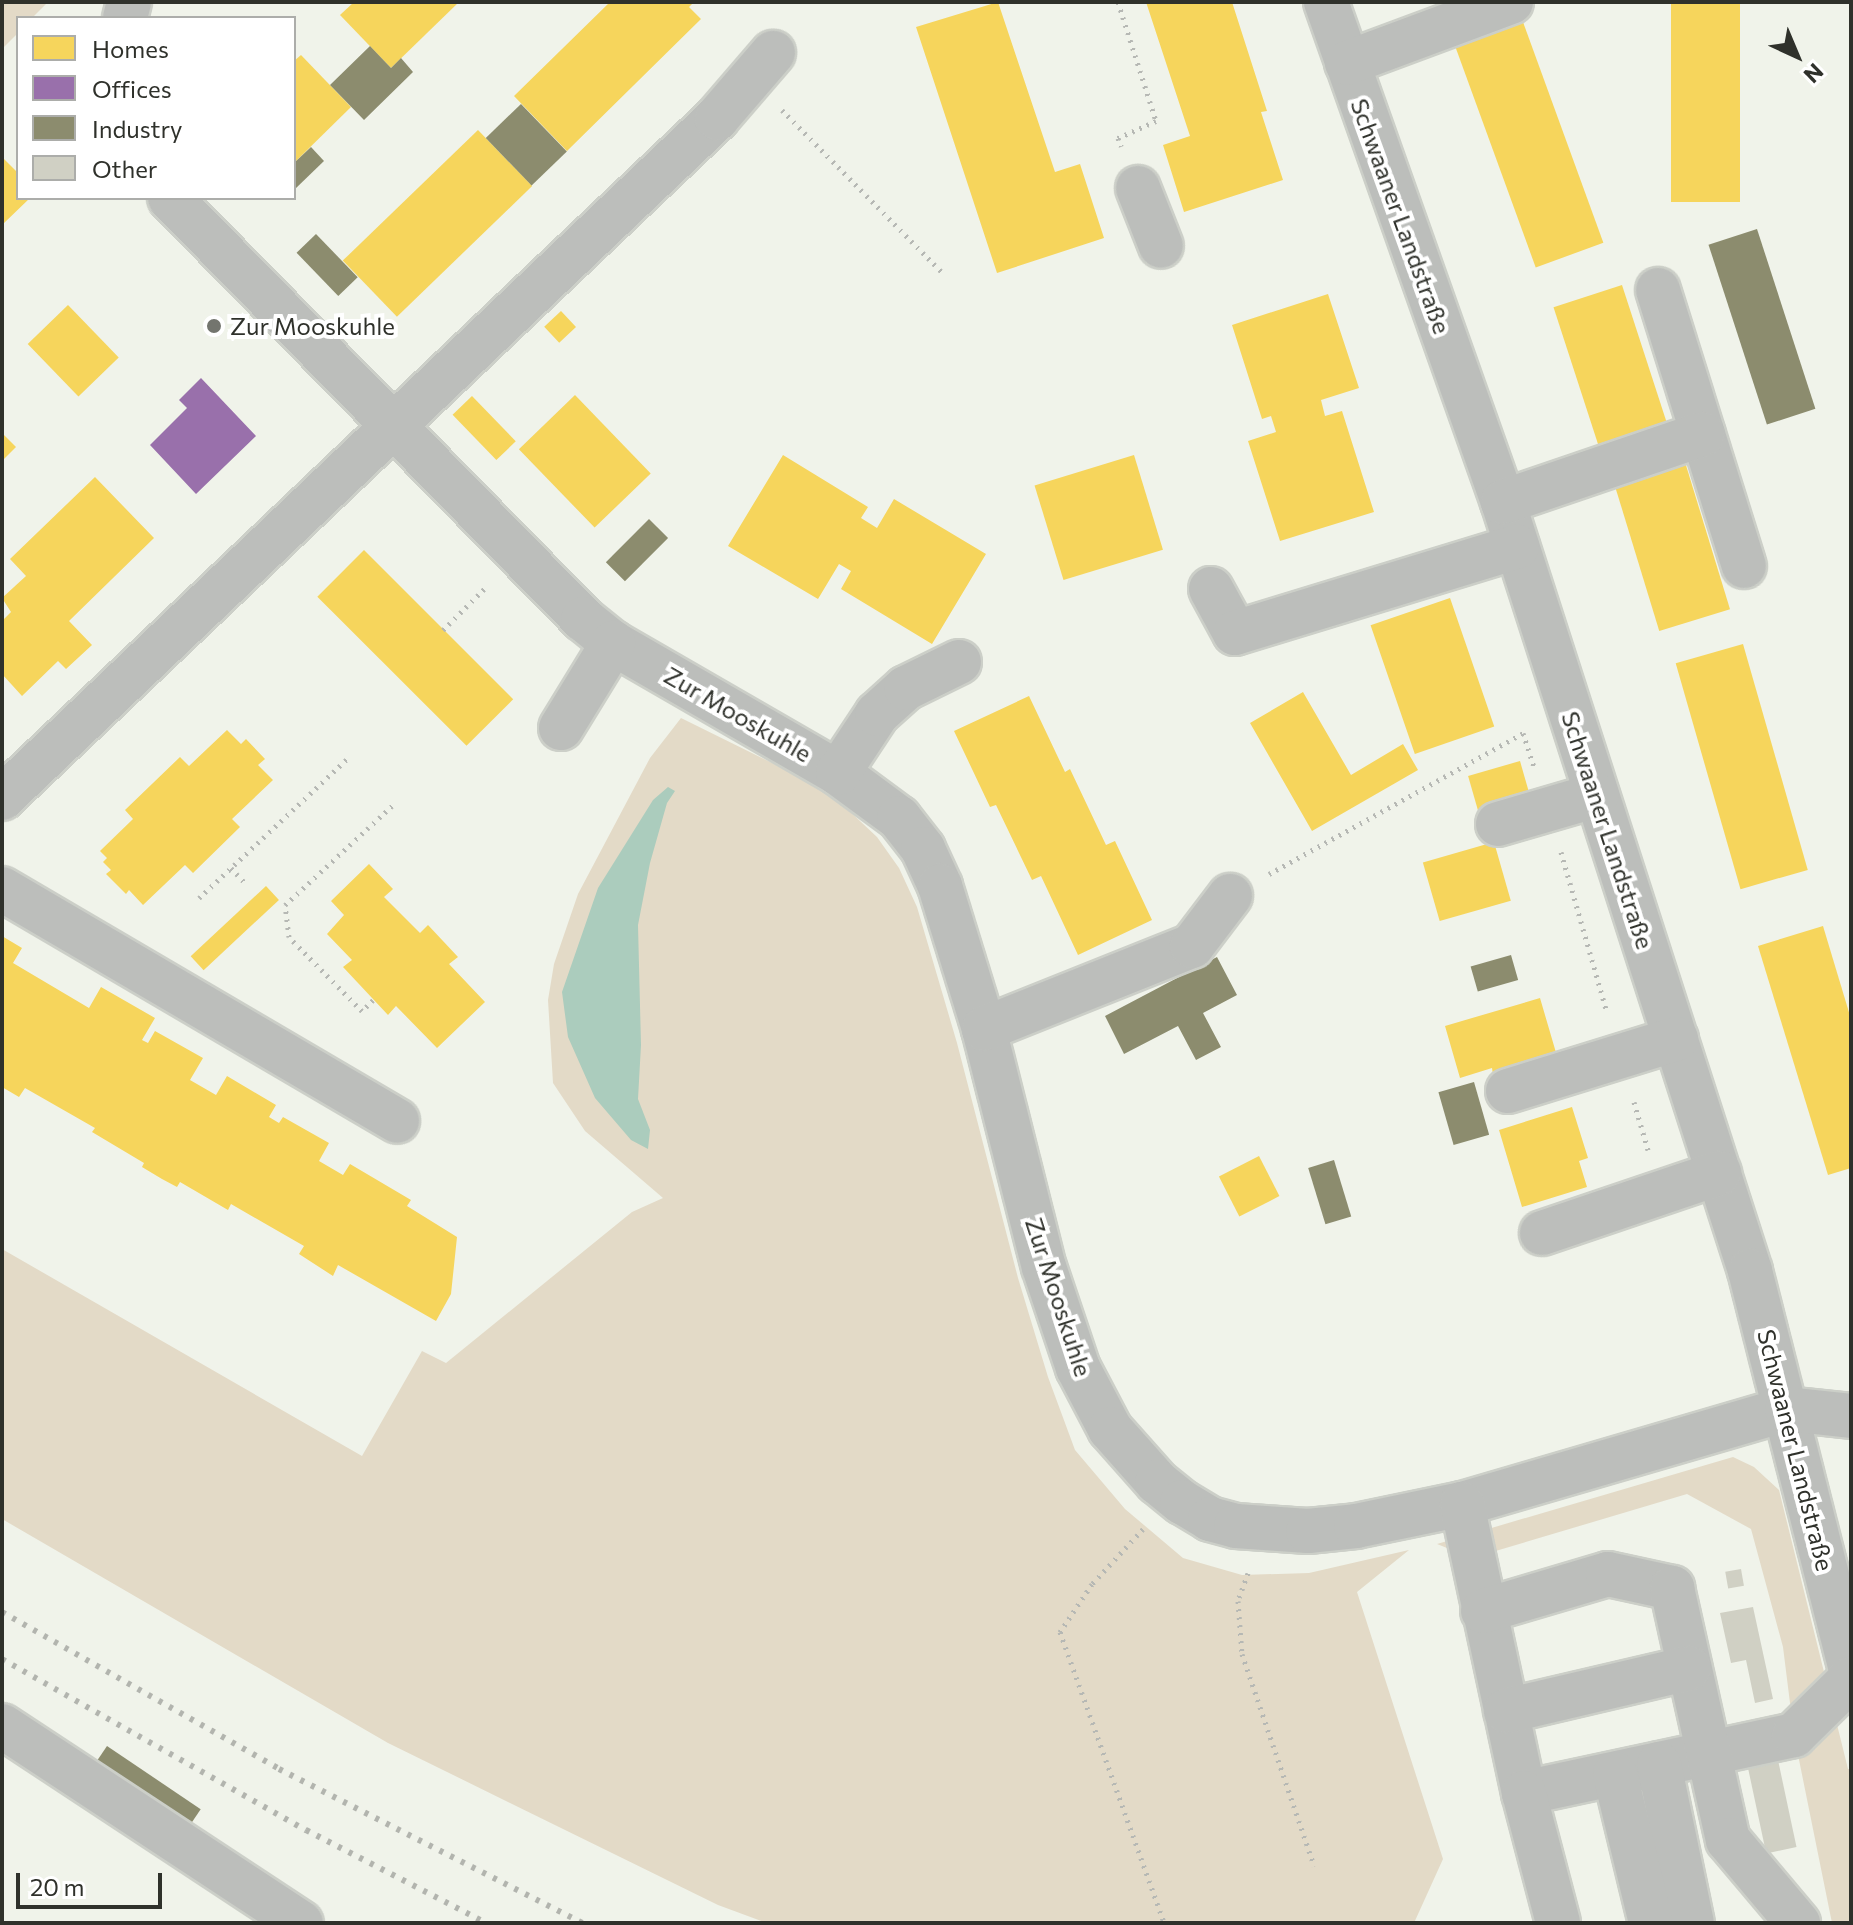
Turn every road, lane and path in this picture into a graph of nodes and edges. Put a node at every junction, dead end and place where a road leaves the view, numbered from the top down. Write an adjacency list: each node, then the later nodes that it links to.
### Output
1 (1118, 2): 6 (path)
2 (1326, 2): 4 (street, Schwaaner Landstraße)
3 (1511, 2): 4 (street)
4 (1347, 63): 13 (street, Schwaaner Landstraße)
5 (762, 66): 9 (path); 11 (street)
6 (1138, 188): 8 (street)
7 (172, 200): 11 (street, Zur Mooskuhle)
8 (1161, 246)
9 (942, 272)
10 (1658, 290): 12 (street)
11 (392, 428): 15 (street, Zur Mooskuhle); 27 (street)
12 (1703, 434): 13 (street); 16 (street)
13 (1503, 502): 14 (street, Schwaaner Landstraße)
14 (1517, 547): 17 (street); 21 (street, Schwaaner Landstraße)
15 (519, 554): 18 (path); 19 (street, Zur Mooskuhle)
16 (1744, 566)
17 (1211, 589)
18 (443, 630)
19 (613, 643): 22 (street); 25 (street, Zur Mooskuhle)
20 (959, 662): 25 (street, Zur Mooskuhle)
21 (1570, 713): 23 (path); 26 (street, Schwaaner Landstraße)
22 (561, 728)
23 (1523, 733): 29 (path); 34 (path)
24 (349, 757): 31 (path)
25 (838, 773): 37 (street, Zur Mooskuhle)
26 (1597, 795): 29 (street); 38 (street, Schwaaner Landstraße)
27 (2, 798)
28 (394, 804): 36 (path)
29 (1549, 809): 30 (street); 39 (path)
30 (1498, 824)
31 (231, 868): 32 (path); 35 (path)
32 (247, 885)
33 (2, 889): 41 (street)
34 (1230, 896): 37 (street)
35 (199, 898)
36 (373, 1000)
37 (984, 1029): 46 (street, Zur Mooskuhle)
38 (1676, 1039): 39 (street); 42 (street, Schwaaner Landstraße)
39 (1620, 1057): 40 (street); 42 (path)
40 (1508, 1091)
41 (397, 1121)
42 (1713, 1156): 43 (street); 44 (street, Schwaaner Landstraße)
43 (1542, 1233)
44 (1787, 1409): 45 (street); 47 (street, Zur Mooskuhle); 51 (street, Schwaaner Landstraße)
45 (1851, 1416)
46 (1174, 1496): 48 (street, Zur Mooskuhle); 61 (path)
47 (1462, 1504): 48 (street, Zur Mooskuhle); 49 (street)
48 (1262, 1530): 59 (path)
49 (1483, 1611): 50 (street); 53 (street)
50 (1689, 1668): 53 (street); 55 (street)
51 (1851, 1670)
52 (1851, 1679): 55 (street)
53 (1506, 1711): 58 (street)
54 (2, 1726): 60 (street)
55 (1708, 1753): 56 (street); 65 (street)
56 (1659, 1764): 57 (street); 64 (street)
57 (1615, 1774): 58 (street); 63 (street)
58 (1524, 1793): 62 (street)
59 (1314, 1866)
60 (301, 1923)
61 (1164, 1923)
62 (1558, 1923)
63 (1651, 1923)
64 (1692, 1923)
65 (1798, 1923)

